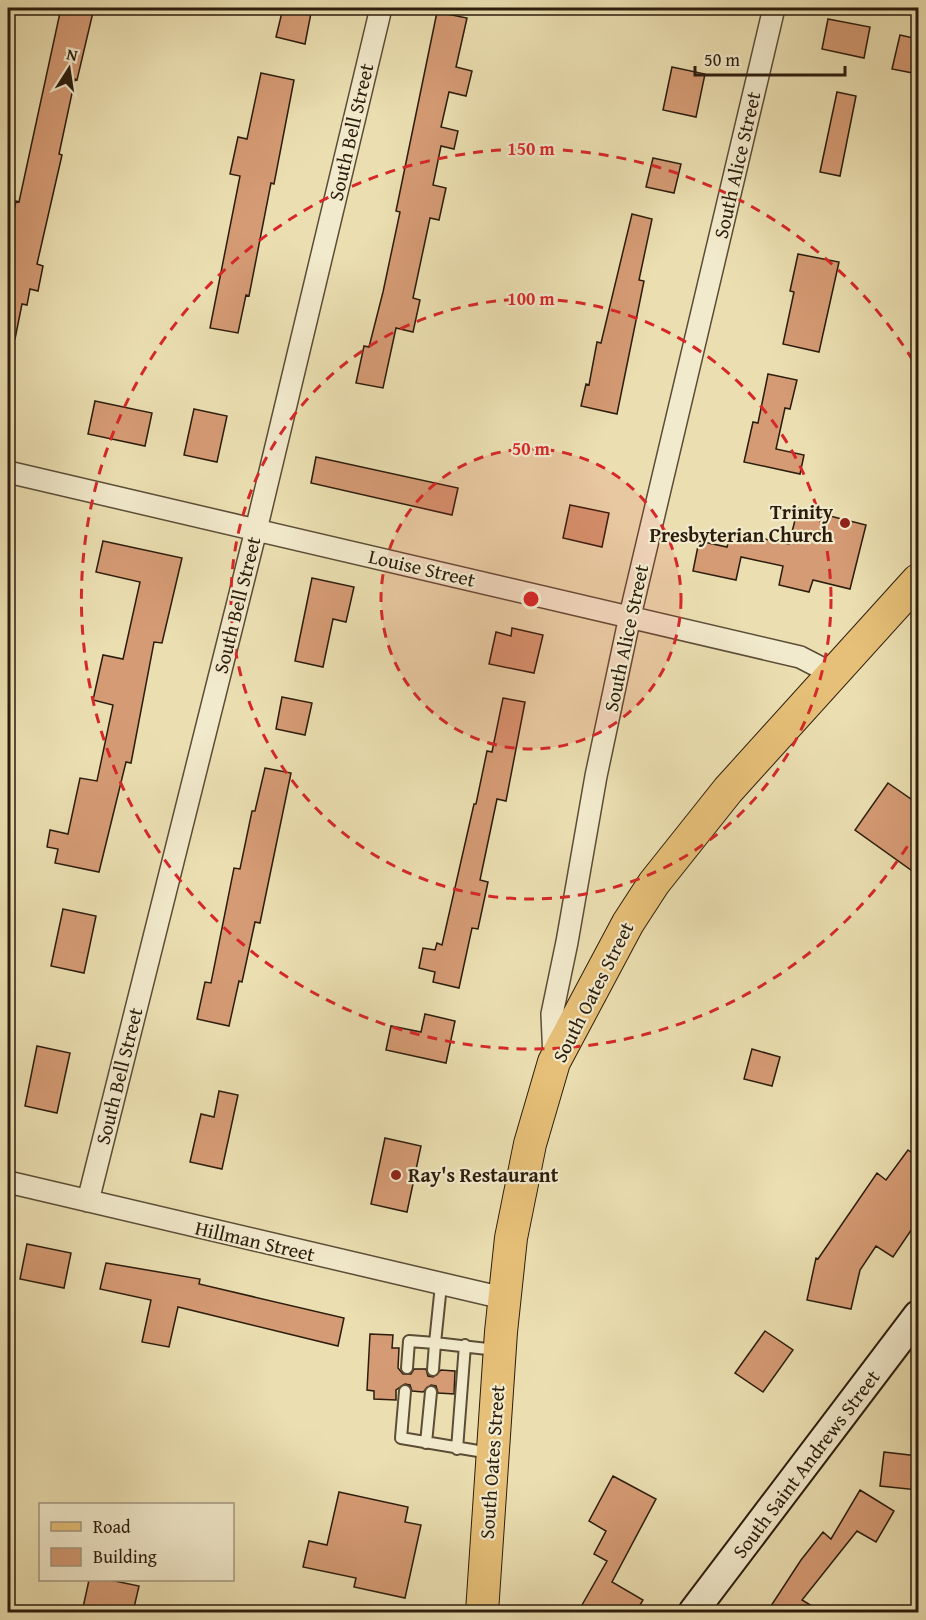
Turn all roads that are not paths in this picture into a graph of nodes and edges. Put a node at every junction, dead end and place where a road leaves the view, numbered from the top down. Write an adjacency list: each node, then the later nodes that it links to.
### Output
1 (381, 8): 4 (street, South Bell Street)
2 (774, 8): 6 (street, South Alice Street)
3 (8, 472): 4 (street, Louise Street)
4 (256, 531): 6 (street, Louise Street); 10 (street, South Bell Street)
5 (918, 580): 7 (main road, South Oates Street)
6 (630, 616): 7 (street, Louise Street); 8 (street, South Alice Street)
7 (833, 674): 8 (main road, South Oates Street)
8 (555, 1062): 12 (main road, South Oates Street)
9 (8, 1182): 10 (street, Hillman Street)
10 (88, 1201): 11 (street, Hillman Street)
11 (441, 1285): 12 (street, Hillman Street); 14 (lane)
12 (504, 1298): 16 (main road, South Oates Street)
13 (917, 1321): 25 (street, South Saint Andrews Street)
14 (435, 1343): 15 (lane); 17 (lane); 18 (lane)
15 (465, 1345): 16 (lane); 22 (lane)
16 (500, 1351): 23 (main road, South Oates Street)
17 (407, 1368)
18 (433, 1370)
19 (405, 1391): 21 (lane)
20 (430, 1392): 21 (lane)
21 (426, 1443): 22 (lane)
22 (457, 1449): 23 (lane)
23 (494, 1454): 24 (main road, South Oates Street)
24 (482, 1612)
25 (693, 1612)

